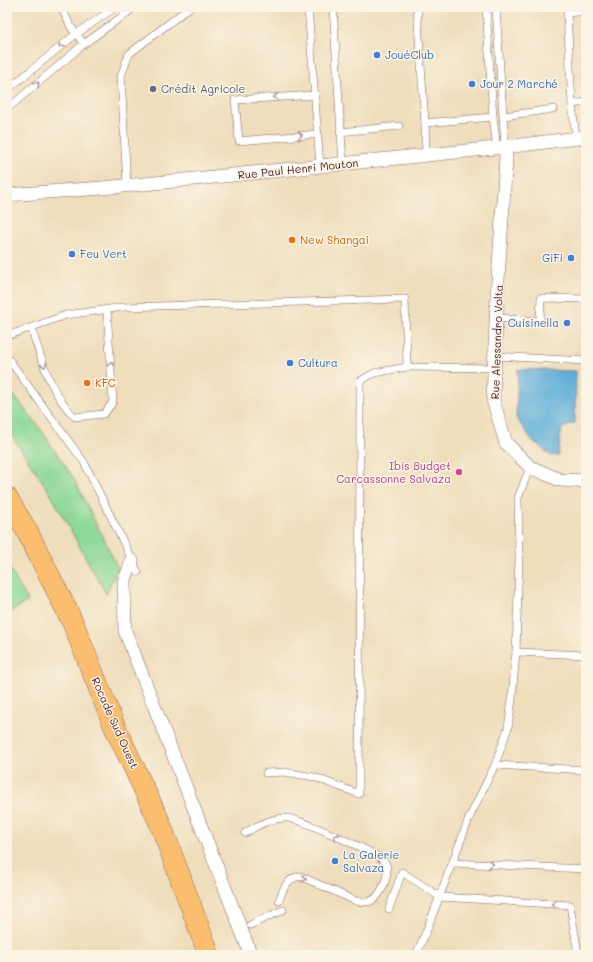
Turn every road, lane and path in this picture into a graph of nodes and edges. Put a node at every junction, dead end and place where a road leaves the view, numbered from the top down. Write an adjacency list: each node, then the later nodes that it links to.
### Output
1 (61, 7): 11 (lane)
2 (116, 7): 11 (lane)
3 (135, 7): 12 (lane)
4 (190, 7): 30 (lane)
5 (308, 7): 14 (lane)
6 (333, 7): 23 (lane)
7 (418, 7): 21 (lane)
8 (486, 7): 20 (lane)
9 (496, 7): 19 (lane)
10 (586, 10): 16 (lane)
11 (76, 34): 12 (lane); 13 (lane, one-way to 13)
12 (84, 44): 17 (lane, one-way to 12)
13 (7, 90)
14 (315, 95): 24 (lane); 24 (lane, one-way to 24)
15 (586, 102): 16 (lane)
16 (572, 104): 25 (lane)
17 (7, 109)
18 (553, 110): 19 (lane)
19 (504, 116): 26 (lane)
20 (493, 117): 21 (lane); 26 (lane)
21 (426, 123): 27 (lane)
22 (399, 126): 23 (lane)
23 (340, 132): 28 (lane)
24 (318, 134): 29 (lane)
25 (581, 137): 26 (street, Rue Paul Henri Mouton)
26 (501, 147): 27 (street, Rue Paul Henri Mouton); 34 (street, Rue Alessandro Volta)
27 (426, 155): 28 (street, Rue Paul Henri Mouton)
28 (343, 164): 29 (street, Rue Paul Henri Mouton)
29 (320, 166): 30 (street, Rue Paul Henri Mouton)
30 (127, 186): 31 (street, Rue Paul Henri Mouton)
31 (8, 194)
32 (586, 299): 34 (lane)
33 (107, 310): 35 (lane); 35 (lane, one-way to 33); 40 (lane)
34 (496, 318): 39 (street, Rue Alessandro Volta)
35 (31, 328): 36 (lane)
36 (7, 336)
37 (7, 357): 44 (lane)
38 (586, 361): 39 (lane)
39 (494, 362): 40 (lane); 41 (street, Rue Alessandro Volta)
40 (407, 367): 49 (lane)
41 (530, 467): 42 (street, Rue Alessandro Volta); 45 (lane)
42 (586, 481)
43 (7, 498): 58 (main road, Rocade Sud Ouest)
44 (135, 567): 59 (street)
45 (516, 652): 46 (lane); 47 (lane)
46 (586, 655)
47 (495, 765): 48 (lane); 51 (lane)
48 (586, 770)
49 (266, 773)
50 (245, 833): 54 (lane, one-way to 50)
51 (452, 863): 52 (lane, one-way to 52); 53 (lane)
52 (586, 869)
53 (440, 897): 55 (lane); 60 (lane); 61 (lane, one-way to 53)
54 (279, 901)
55 (389, 909)
56 (283, 910): 57 (lane)
57 (250, 925)
58 (208, 953)
59 (251, 955)
60 (416, 955)
61 (576, 955)

